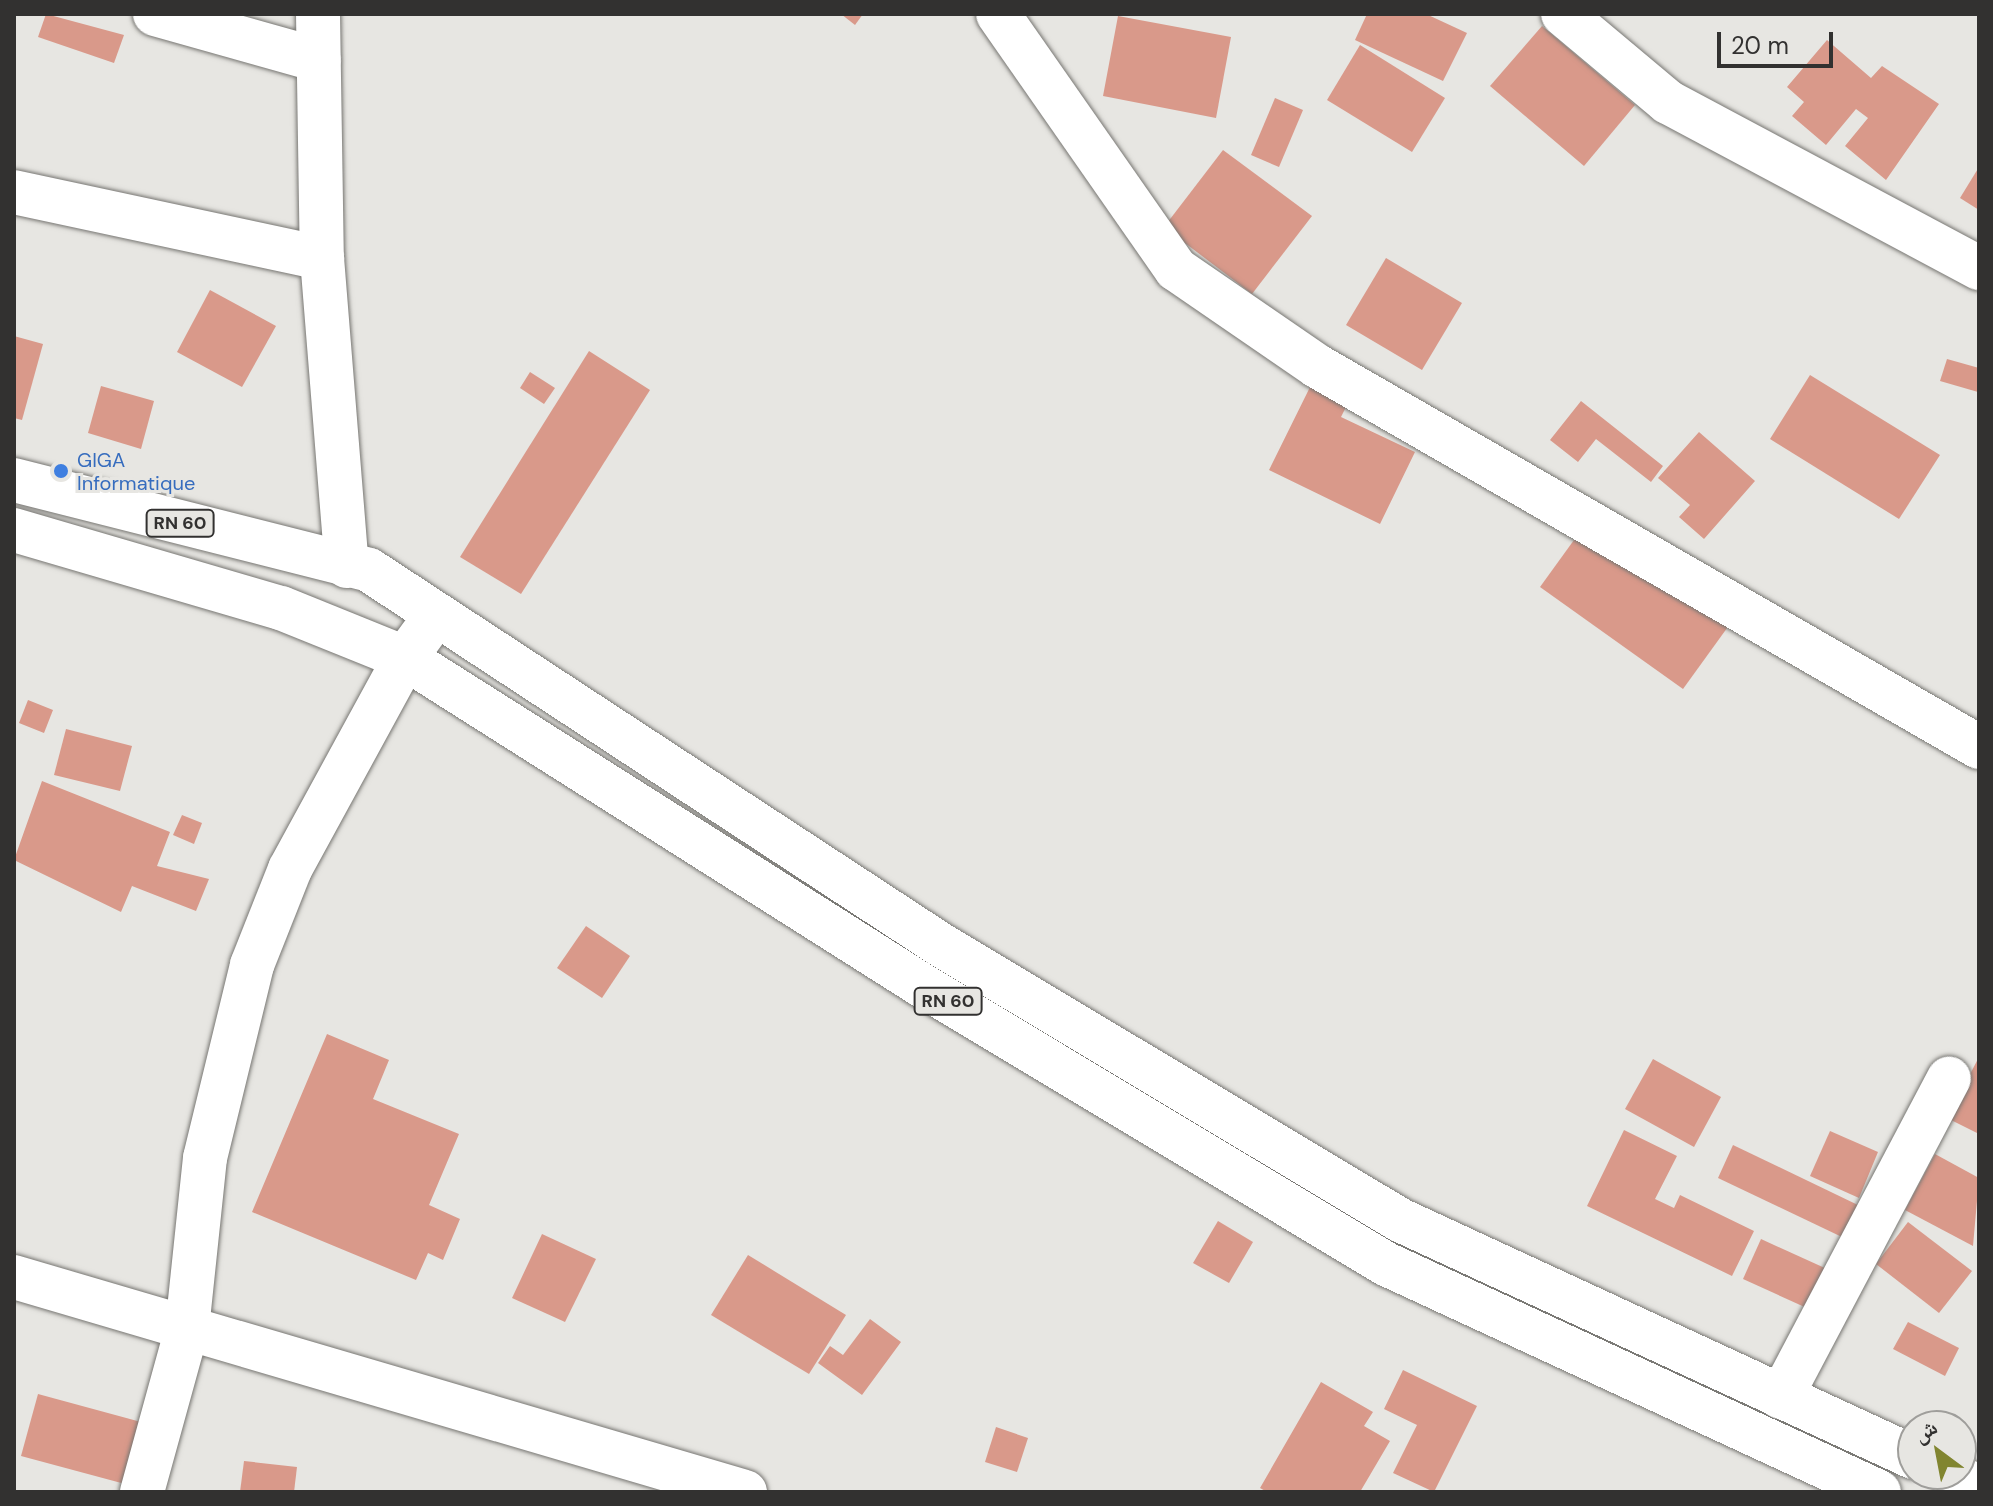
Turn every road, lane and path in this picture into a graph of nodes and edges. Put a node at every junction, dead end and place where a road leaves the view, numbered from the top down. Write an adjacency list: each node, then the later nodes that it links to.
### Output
1 (155, 14): 5 (main road)
2 (318, 14): 5 (main road)
3 (998, 14): 15 (main road)
4 (1563, 14): 8 (main road)
5 (319, 60): 7 (main road)
6 (14, 192): 7 (main road)
7 (322, 258): 11 (main road)
8 (1979, 268)
9 (14, 480): 11 (main road, RN 60)
10 (14, 530): 13 (main road, RN 60)
11 (358, 568): 12 (main road, RN 60); 13 (main road)
12 (435, 617): 14 (main road); 19 (main road, RN 60)
13 (347, 641): 14 (main road, RN 60)
14 (405, 658): 18 (main road); 23 (main road, RN 60)
15 (1979, 747)
16 (1949, 1079): 19 (main road)
17 (14, 1277): 18 (main road)
18 (187, 1329): 21 (main road); 22 (main road)
19 (1781, 1397): 20 (main road, RN 60)
20 (1897, 1450)
21 (142, 1492)
22 (745, 1492)
23 (1879, 1492)

